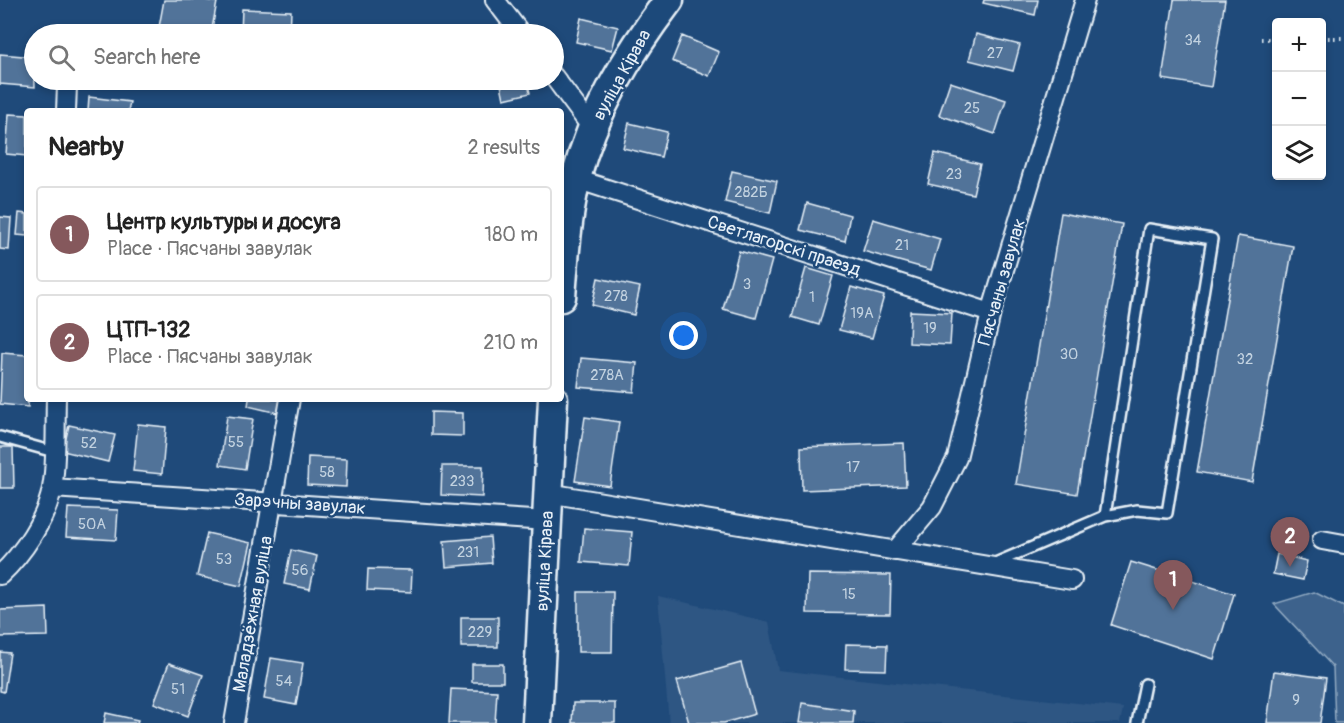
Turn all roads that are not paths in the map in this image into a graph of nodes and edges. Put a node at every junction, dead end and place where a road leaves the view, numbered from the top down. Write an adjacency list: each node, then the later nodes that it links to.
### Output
1 (495, 0): 4 (street)
2 (669, 0): 8 (main road, вуліца Кірава)
3 (1085, 0): 11 (street, Пясчаны завулак)
4 (513, 24)
5 (67, 90): 7 (street)
6 (564, 90): 8 (street)
7 (66, 108)
8 (592, 128): 9 (main road, вуліца Кірава)
9 (576, 179): 10 (main road, вуліца Кірава); 11 (street, Светлагорскі праезд)
10 (564, 268)
11 (991, 313): 24 (street, Пясчаны завулак)
12 (56, 402): 16 (street)
13 (290, 402): 19 (street, Маладзёжная вуліца)
14 (553, 402): 18 (main road, вуліца Кірава)
15 (0, 437): 16 (lane)
16 (54, 452): 17 (street)
17 (52, 488): 19 (street, Зарэчны завулак); 25 (street)
18 (549, 493): 21 (main road, вуліца Кірава); 24 (street)
19 (273, 502): 21 (street, Зарэчны завулак); 30 (street, Маладзёжная вуліца)
20 (1105, 516): 20 (lane); 26 (lane)
21 (547, 521): 31 (main road, вуліца Кірава)
22 (1323, 540): 23 (street)
23 (1344, 544)
24 (895, 551): 26 (street)
25 (7, 562): 27 (street)
26 (988, 566): 28 (street)
27 (0, 575)
28 (1072, 580)
29 (1145, 684): 32 (lane)
30 (234, 723)
31 (537, 723)
32 (1137, 723)

